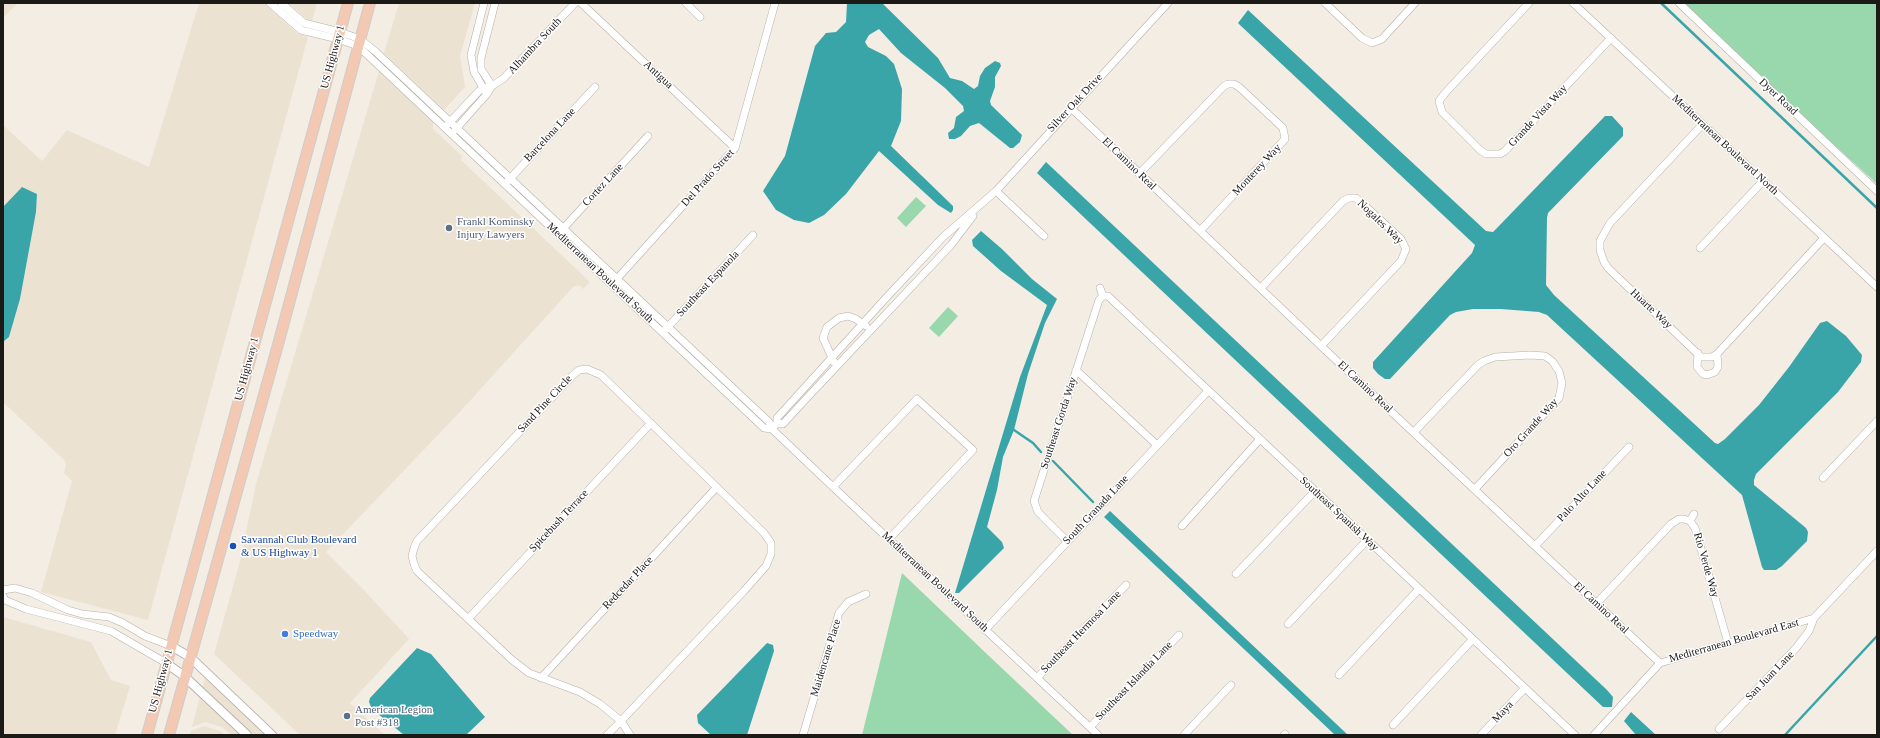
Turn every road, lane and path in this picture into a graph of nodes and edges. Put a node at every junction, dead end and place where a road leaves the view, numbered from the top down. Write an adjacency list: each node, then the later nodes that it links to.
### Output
1 (348, 3): 17 (main road, US Highway 1)
2 (370, 3): 19 (main road, US Highway 1)
3 (484, 3): 22 (street)
4 (495, 3): 20 (street)
5 (575, 3): 20 (street, Alhambra South)
6 (581, 3): 28 (street, Antigua)
7 (686, 3): 16 (street)
8 (775, 3): 28 (street, Del Prado Street)
9 (1168, 3): 23 (street, Silver Oak Drive)
10 (1325, 3): 11 (street)
11 (1416, 3)
12 (1529, 3): 18 (street, Grande Vista Way)
13 (1573, 3): 18 (street, Mediterranean Boulevard North)
14 (1679, 3): 32 (street, Dyer Road)
15 (277, 4): 17 (street, Mediterranean Boulevard South)
16 (700, 17)
17 (339, 35): 19 (street, Mediterranean Boulevard South); 92 (main road, US Highway 1)
18 (1611, 38): 25 (street, Mediterranean Boulevard North)
19 (359, 42): 24 (street, Mediterranean Boulevard South); 93 (main road, US Highway 1)
20 (492, 86): 22 (street, Alhambra South)
21 (596, 87): 31 (street, Barcelona Lane)
22 (485, 91): 24 (street, Alhambra South); 26 (street, Alhambra South)
23 (1071, 108): 29 (street, El Camino Real); 33 (street, Silver Oak Drive)
24 (448, 125): 26 (street, Mediterranean Boulevard South)
25 (1702, 125): 30 (street, Mediterranean Boulevard North); 50 (street, Huarte Way)
26 (454, 131): 31 (street, Mediterranean Boulevard South)
27 (648, 136): 35 (street, Cortez Lane)
28 (735, 148): 41 (street, Del Prado Street)
29 (1139, 174): 36 (street, El Camino Real); 36 (street, Monterey Way)
30 (1763, 180): 39 (street, Mediterranean Boulevard North); 40 (street)
31 (508, 181): 35 (street, Mediterranean Boulevard South)
32 (1877, 190)
33 (996, 191): 34 (street, Silver Oak Drive); 38 (street)
34 (982, 204): 46 (street, Silver Oak Drive); 48 (street, Silver Oak Drive)
35 (561, 231): 41 (street, Mediterranean Boulevard South)
36 (1200, 231): 44 (street, El Camino Real)
37 (754, 235): 47 (street, Southeast Espanola)
38 (1044, 236)
39 (1824, 238): 42 (street, Mediterranean Boulevard North); 51 (street)
40 (1700, 248)
41 (614, 281): 47 (street, Mediterranean Boulevard South)
42 (1877, 287)
43 (1100, 288): 45 (street)
44 (1261, 288): 49 (street, El Camino Real); 49 (street, Nogales Way)
45 (1103, 296): 54 (street, Southeast Gorda Way); 55 (street, Southeast Spanish Way)
46 (863, 324): 48 (street); 52 (street, Silver Oak Drive); 52 (street)
47 (665, 330): 58 (street, Mediterranean Boulevard South)
48 (870, 330): 53 (street, Silver Oak Drive)
49 (1321, 346): 59 (street, El Camino Real)
50 (1698, 353): 51 (street); 51 (street)
51 (1717, 354)
52 (831, 359): 53 (street); 58 (street, Silver Oak Drive)
53 (837, 366): 58 (street, Silver Oak Drive)
54 (1076, 370): 61 (street); 73 (street, Southeast Gorda Way)
55 (1208, 390): 60 (street, Southeast Spanish Way); 61 (street, South Granada Lane)
56 (1877, 421): 63 (street)
57 (651, 423): 65 (street, Sand Pine Circle); 85 (street, Spicebush Terrace); 85 (street, Sand Pine Circle)
58 (774, 426): 64 (street, Mediterranean Boulevard South)
59 (1414, 432): 66 (street, El Camino Real); 66 (street, Oro Grande Way)
60 (1260, 439): 67 (street, Southeast Spanish Way); 70 (street)
61 (1157, 445): 73 (street, South Granada Lane)
62 (1629, 447): 74 (street, Palo Alto Lane)
63 (1823, 478)
64 (833, 487): 71 (street, Mediterranean Boulevard South); 71 (street)
65 (716, 488): 98 (street, Redcedar Place); 102 (street, Sand Pine Circle)
66 (1475, 489): 74 (street, El Camino Real)
67 (1315, 492): 72 (street, Southeast Spanish Way); 76 (street)
68 (1694, 514): 69 (street)
69 (1690, 521): 82 (street, Rio Verde Way); 91 (street, Rio Verde Way)
70 (1182, 526)
71 (889, 539): 88 (street, Mediterranean Boulevard South)
72 (1367, 540): 78 (street, Southeast Spanish Way); 87 (street)
73 (1068, 541): 88 (street, South Granada Lane)
74 (1535, 546): 82 (street, El Camino Real)
75 (1877, 551): 84 (street, Mediterranean Boulevard East)
76 (1236, 574)
77 (1126, 585): 99 (street, Southeast Hermosa Lane)
78 (1419, 589): 90 (street, Southeast Spanish Way); 96 (street)
79 (3, 590): 83 (street)
80 (866, 594): 112 (street, Maidencane Place)
81 (3, 596): 86 (street)
82 (1596, 604): 95 (street, El Camino Real)
83 (72, 611): 86 (street); 92 (street)
84 (1814, 618): 91 (street, Mediterranean Boulevard East); 105 (street, San Juan Lane)
85 (468, 619): 98 (street, Sand Pine Circle)
86 (69, 621): 94 (street)
87 (1288, 624)
88 (985, 630): 99 (street, Mediterranean Boulevard South)
89 (1178, 635): 104 (street, Southeast Islandia Lane)
90 (1473, 639): 101 (street, Southeast Spanish Way); 103 (street)
91 (1728, 643): 95 (street, Mediterranean Boulevard East)
92 (171, 646): 93 (street); 94 (main road, US Highway 1)
93 (190, 657): 97 (main road, US Highway 1); 109 (street)
94 (166, 663): 97 (street); 106 (main road, US Highway 1)
95 (1660, 663): 117 (street, Mediterranean Boulevard East)
96 (1339, 675)
97 (184, 676): 107 (main road, US Highway 1); 108 (street)
98 (541, 678): 102 (street, Sand Pine Circle)
99 (1037, 678): 104 (street, Mediterranean Boulevard South)
100 (1231, 685): 114 (street)
101 (1525, 688): 115 (street, Maya); 116 (street, Southeast Spanish Way)
102 (620, 721): 110 (street, Sand Pine Circle); 111 (street)
103 (1393, 725)
104 (1090, 727): 113 (street, Mediterranean Boulevard South)
105 (1719, 729)
106 (147, 735)
107 (169, 735)
108 (247, 735)
109 (272, 735)
110 (607, 735)
111 (630, 735)
112 (803, 735)
113 (1098, 735)
114 (1184, 735)
115 (1481, 735)
116 (1575, 735)
117 (1594, 735)

